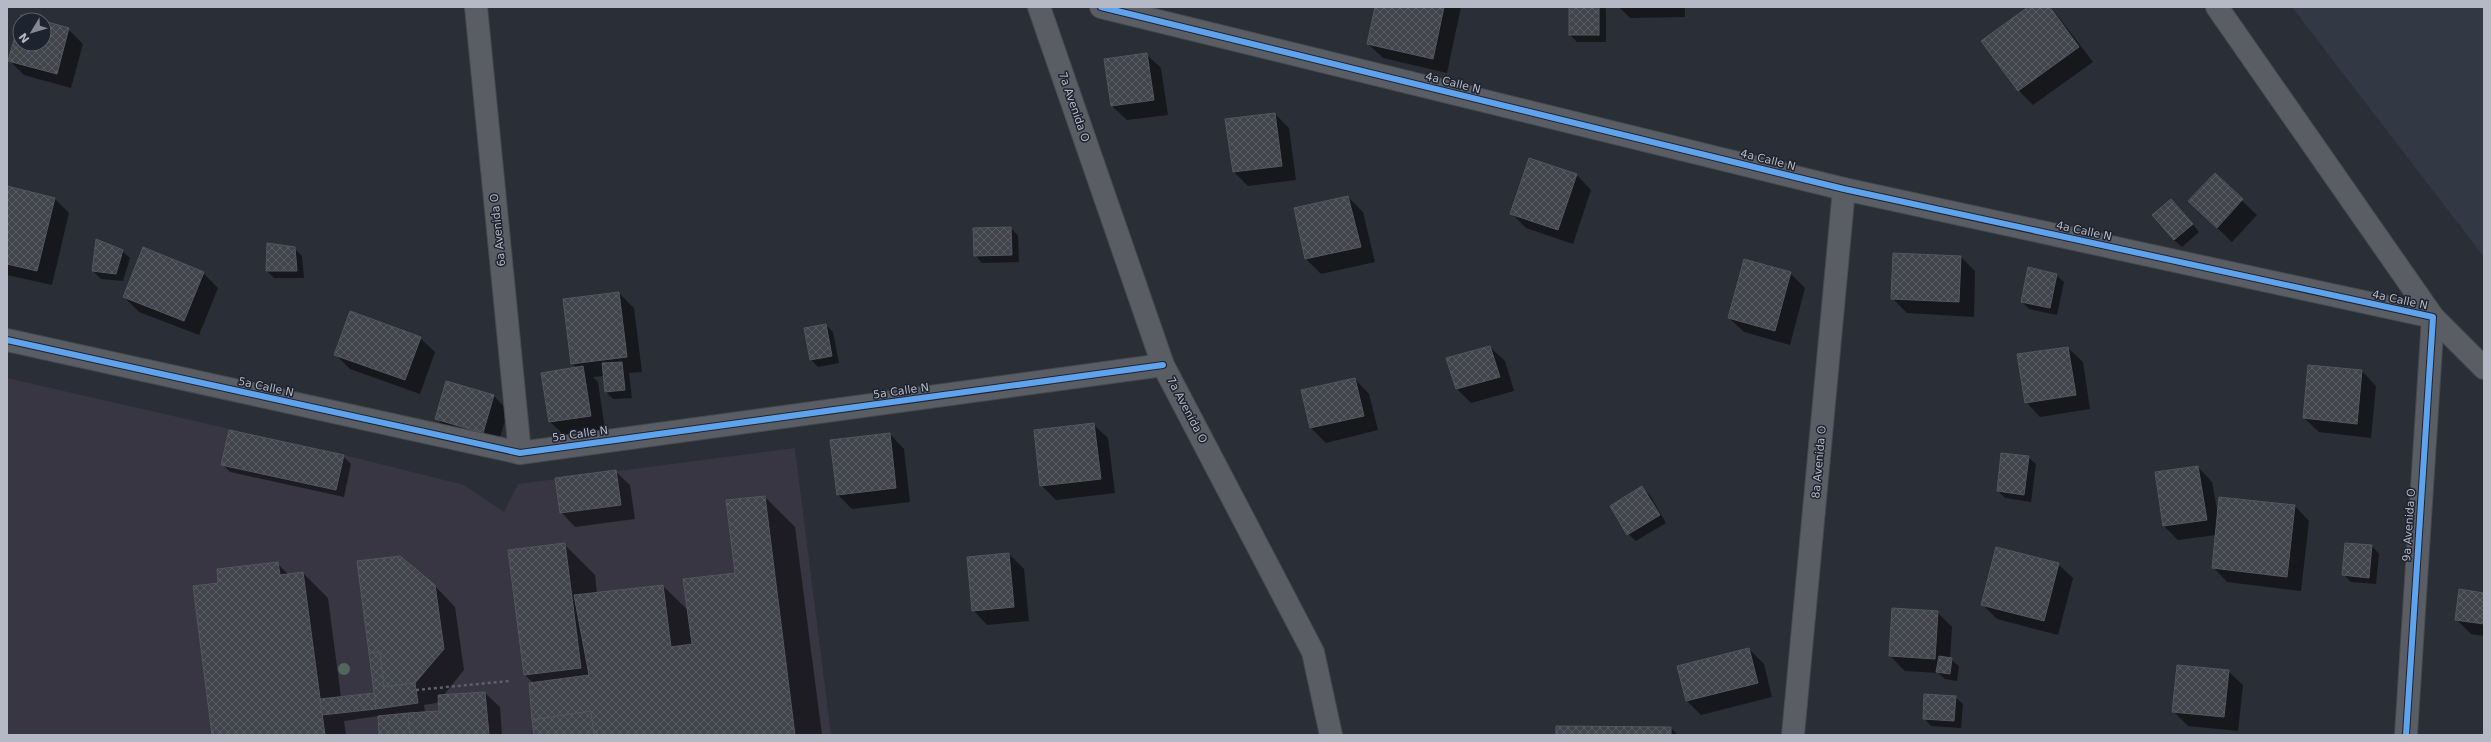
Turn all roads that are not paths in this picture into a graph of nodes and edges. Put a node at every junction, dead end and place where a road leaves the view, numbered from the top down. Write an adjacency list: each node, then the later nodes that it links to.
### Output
1 (476, 7): 10 (street, 6a Avenida O)
2 (1039, 7): 8 (street, 7a Avenida O)
3 (1101, 7): 5 (street, 4a Calle N)
4 (2218, 7): 6 (street)
5 (1844, 189): 6 (street, 4a Calle N); 12 (street, 8a Avenida O)
6 (2433, 317): 9 (street); 13 (street, 9a Avenida O)
7 (7, 340): 10 (street, 5a Calle N)
8 (1163, 365): 10 (street, 5a Calle N); 11 (street, 7a Avenida O)
9 (2484, 368)
10 (520, 453)
11 (1331, 735)
12 (1793, 735)
13 (2406, 735)

